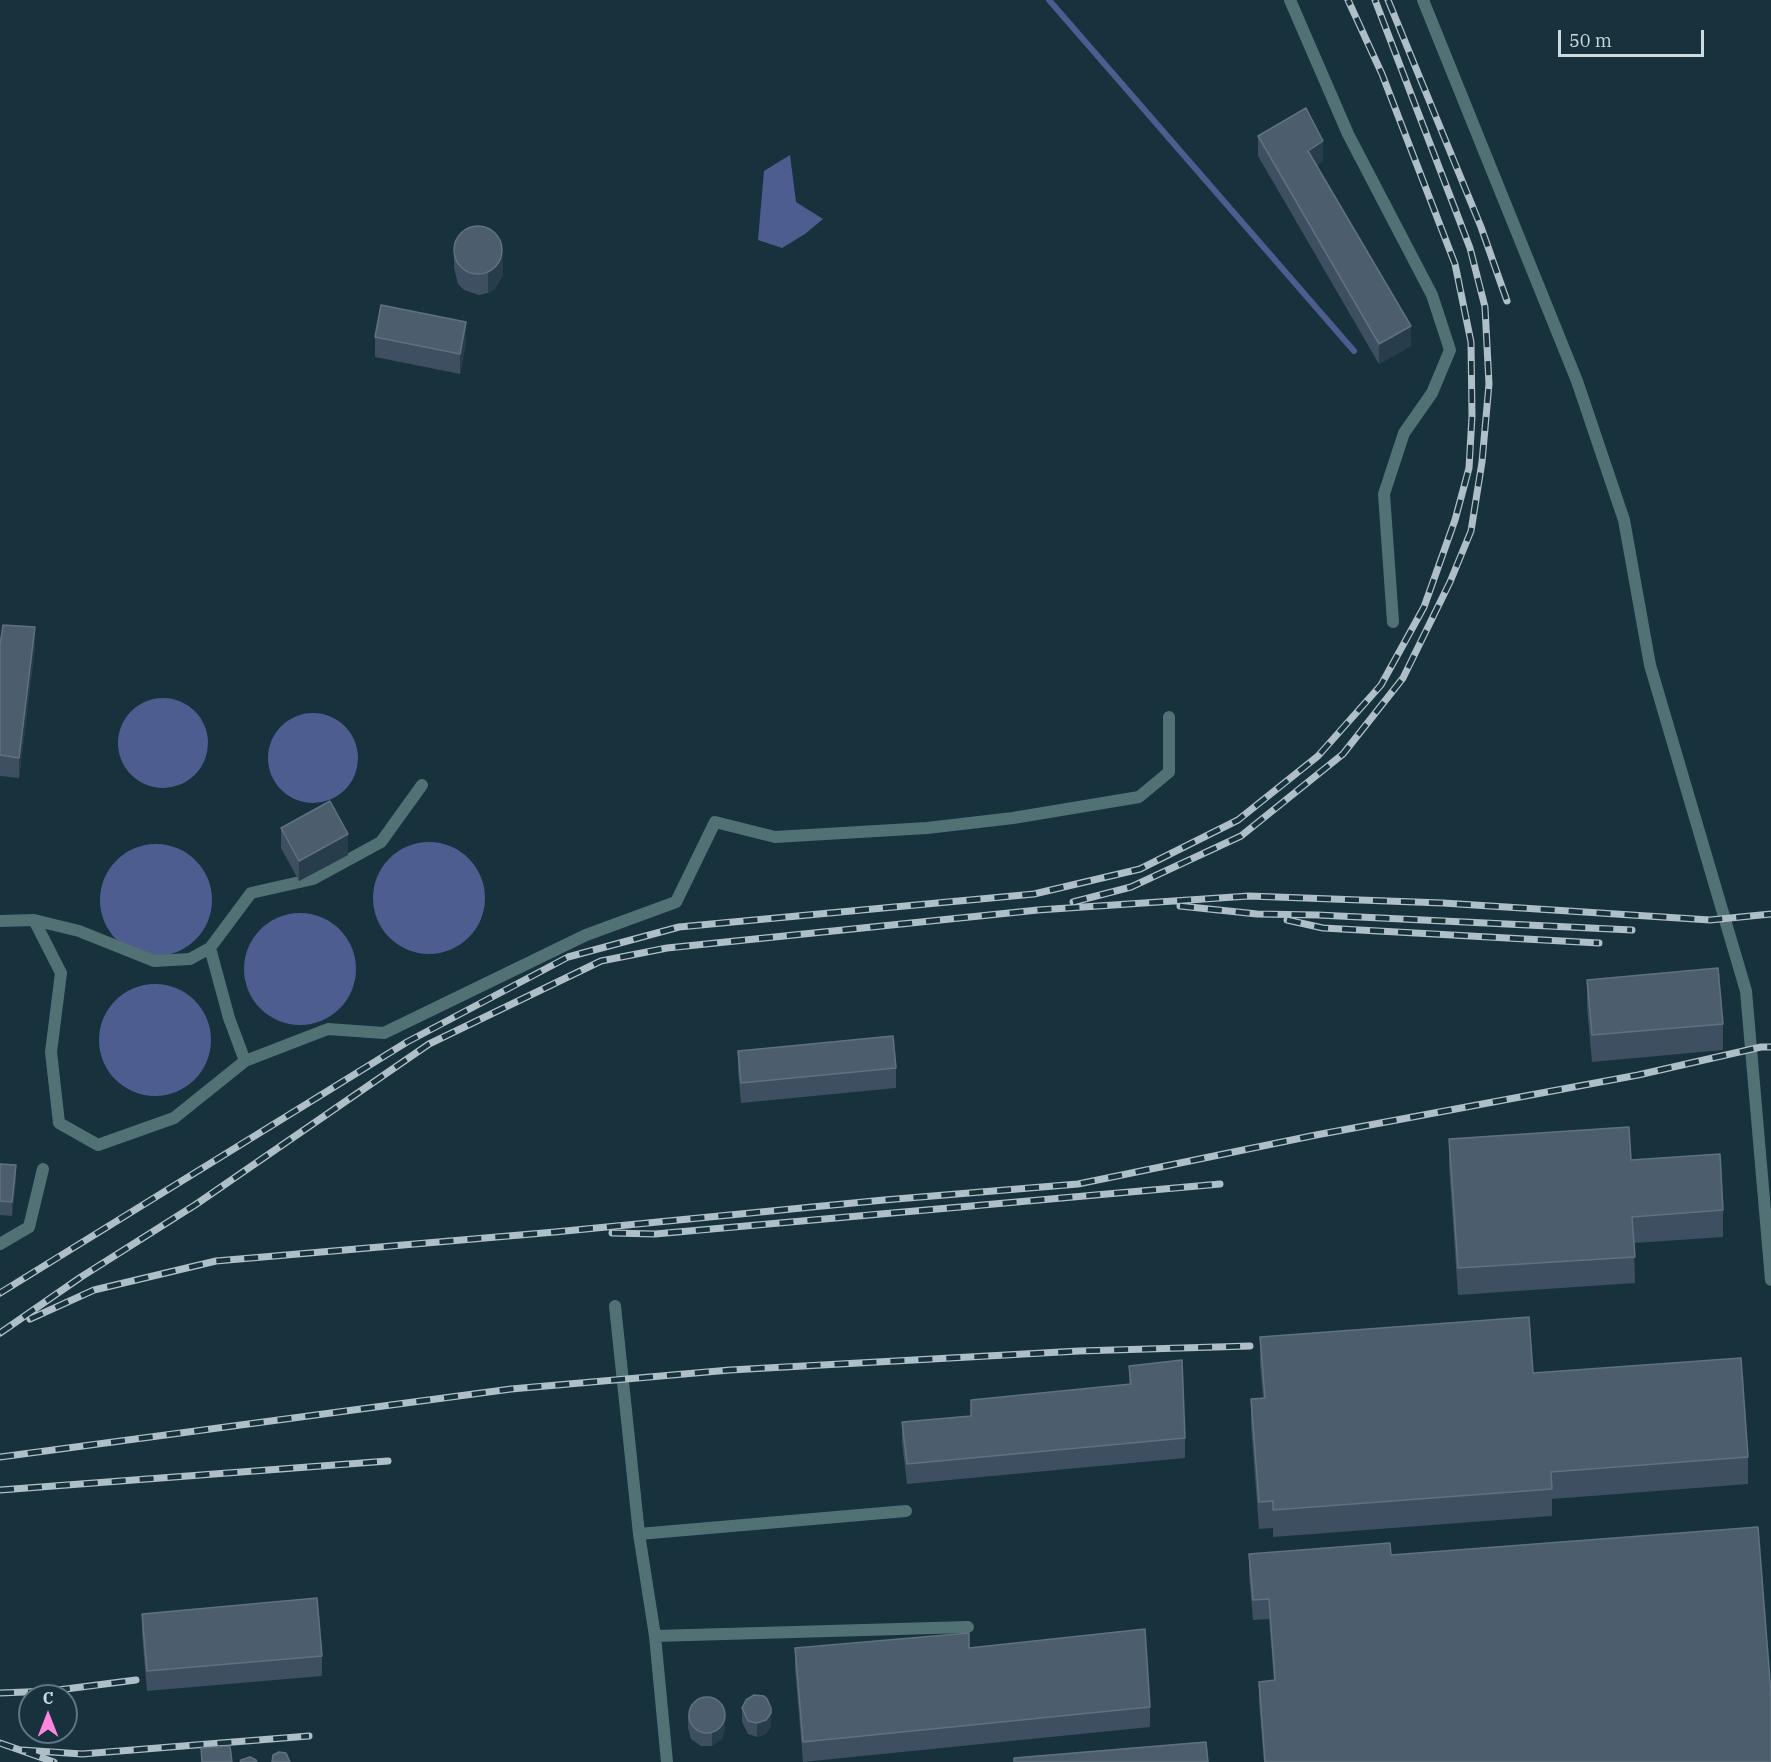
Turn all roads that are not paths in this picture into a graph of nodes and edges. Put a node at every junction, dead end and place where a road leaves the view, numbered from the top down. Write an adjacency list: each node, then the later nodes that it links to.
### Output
1 (1290, 0): 3 (lane)
2 (1423, 0): 12 (lane)
3 (1393, 622)
4 (1169, 717): 9 (lane)
5 (422, 785): 8 (lane)
6 (34, 920): 7 (lane); 8 (lane); 9 (lane)
7 (0, 921)
8 (210, 948): 9 (lane)
9 (245, 1061)
10 (43, 1169): 11 (lane)
11 (0, 1244)
12 (1771, 1280)
13 (615, 1306): 15 (lane)
14 (906, 1511): 15 (lane)
15 (639, 1534): 17 (lane)
16 (968, 1627): 17 (lane)
17 (655, 1636): 18 (lane)
18 (667, 1762)

